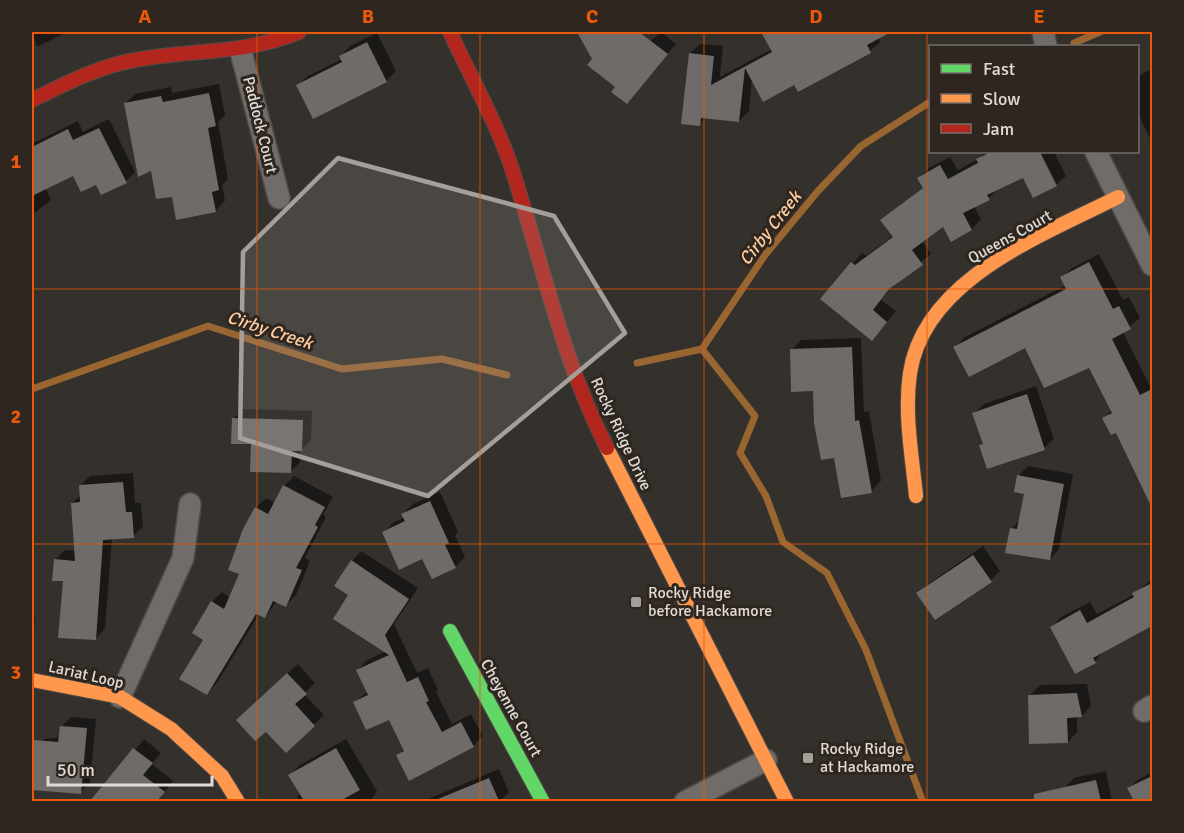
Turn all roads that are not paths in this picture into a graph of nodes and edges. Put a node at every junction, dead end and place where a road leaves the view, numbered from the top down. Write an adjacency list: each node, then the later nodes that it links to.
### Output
1 (299, 32): 3 (street)
2 (450, 32): 14 (street, Rocky Ridge Drive)
3 (241, 52): 4 (street); 6 (street, Paddock Court)
4 (32, 100)
5 (1096, 153): 7 (street)
6 (279, 198)
7 (1118, 198): 8 (street); 9 (street, Queens Court)
8 (1152, 265)
9 (916, 496)
10 (190, 504): 13 (street)
11 (450, 631): 16 (street, Cheyenne Court)
12 (32, 680): 13 (street, Lariat Loop)
13 (120, 697): 15 (street, Lariat Loop)
14 (766, 760): 17 (street); 18 (street, Rocky Ridge Drive)
15 (238, 801)
16 (543, 801)
17 (685, 801)
18 (787, 801)

